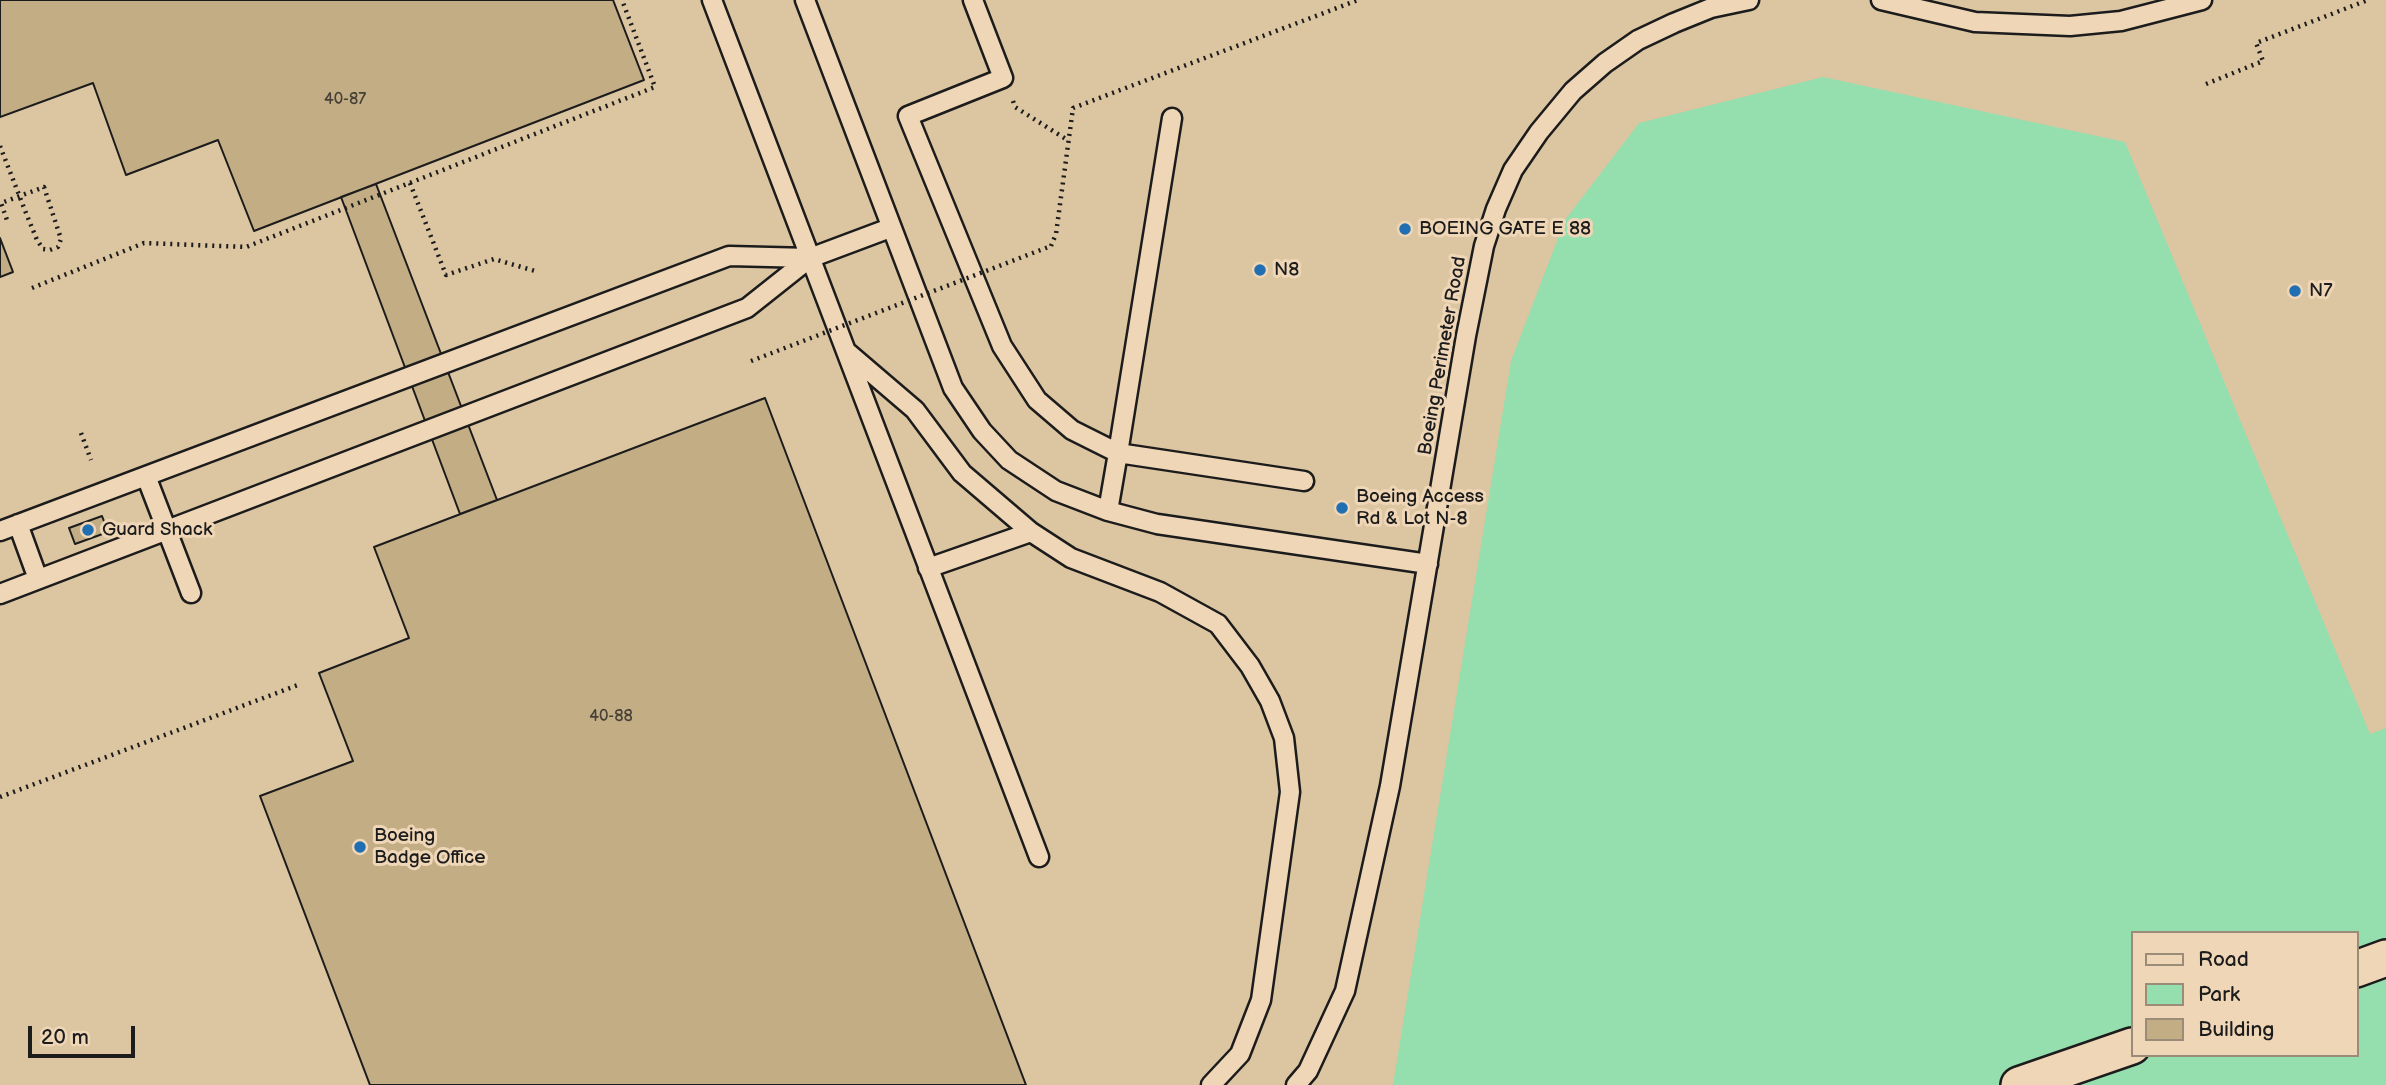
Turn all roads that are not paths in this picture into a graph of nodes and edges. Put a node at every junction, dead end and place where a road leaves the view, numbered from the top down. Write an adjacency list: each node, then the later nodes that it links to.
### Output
1 (712, 0): 9 (lane)
2 (805, 0): 8 (lane)
3 (973, 0): 11 (lane)
4 (1749, 0): 19 (lane, Boeing Perimeter Road)
5 (1881, 0): 6 (lane)
6 (2202, 0)
7 (1172, 118): 11 (lane)
8 (890, 228): 9 (lane); 14 (lane)
9 (810, 258): 10 (lane); 12 (lane); 16 (lane)
10 (846, 351): 18 (lane); 20 (lane)
11 (1118, 453): 13 (lane); 14 (lane)
12 (146, 476): 15 (lane); 16 (lane)
13 (1304, 481)
14 (1108, 511): 19 (lane)
15 (18, 524): 17 (lane); 21 (lane)
16 (167, 530): 21 (lane); 22 (lane)
17 (0, 531)
18 (1031, 532): 20 (lane); 28 (lane)
19 (1428, 564): 29 (lane, Boeing Perimeter Road)
20 (928, 568): 24 (lane)
21 (38, 579): 23 (lane)
22 (191, 593)
23 (0, 594)
24 (1039, 857)
25 (2386, 958): 26 (street)
26 (2358, 968)
27 (2130, 1047): 30 (street)
28 (1211, 1085)
29 (1296, 1085)
30 (2019, 1085)

